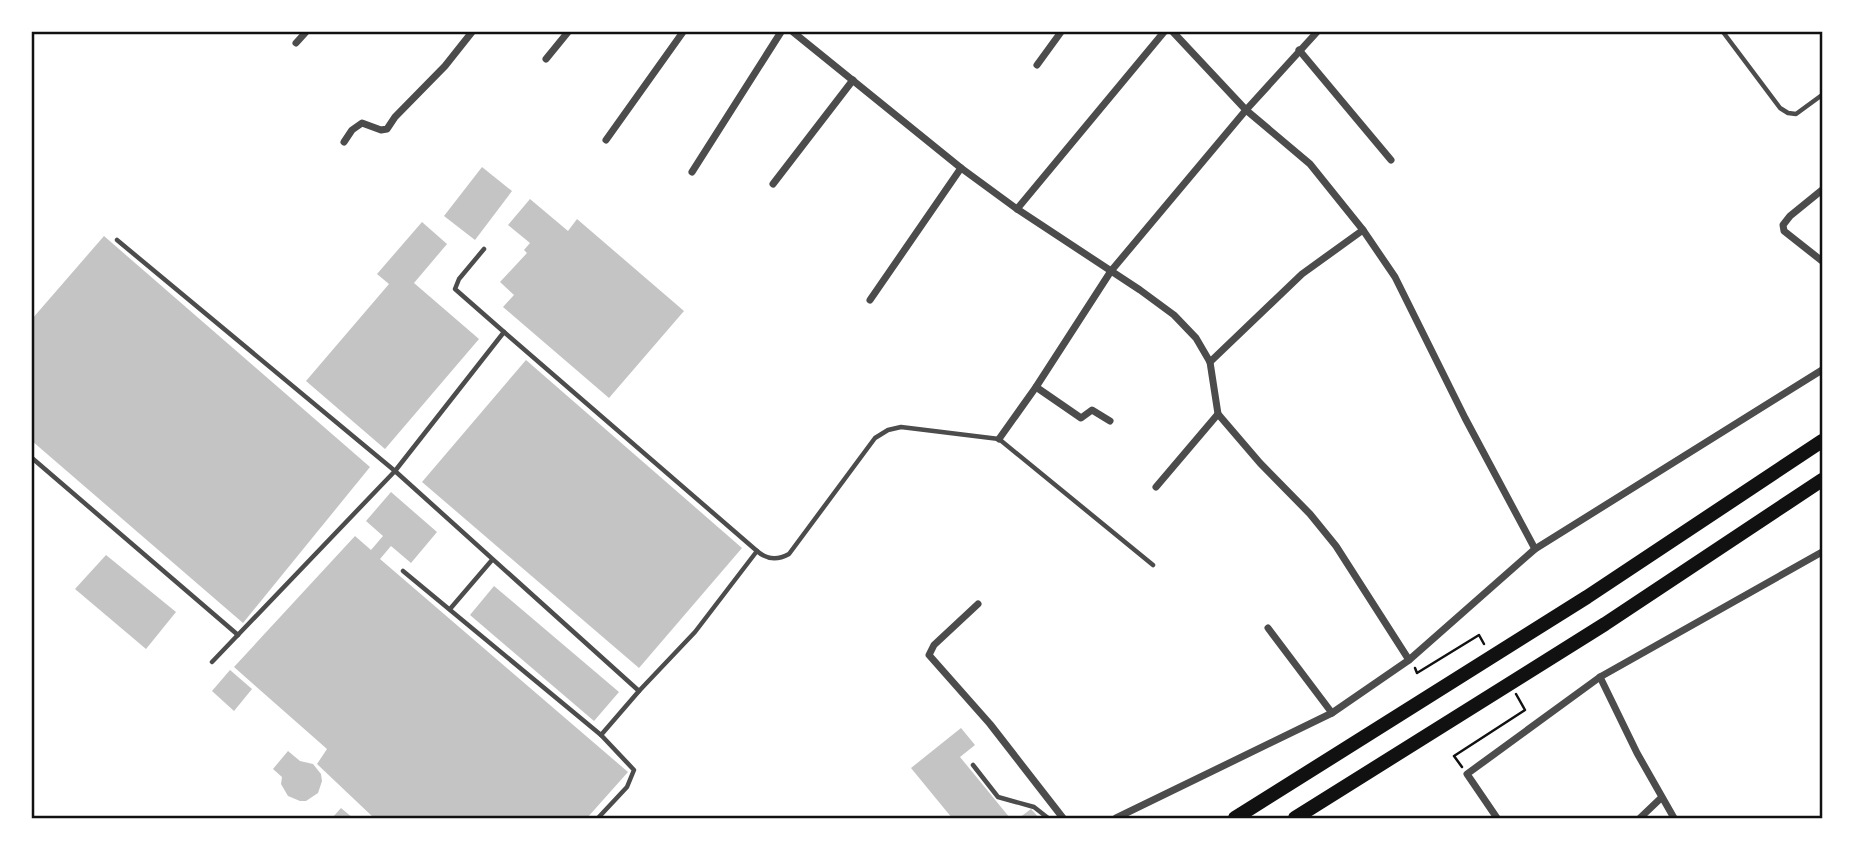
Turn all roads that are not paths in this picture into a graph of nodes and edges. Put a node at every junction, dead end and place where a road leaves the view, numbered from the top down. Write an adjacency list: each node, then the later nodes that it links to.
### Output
1 (306, 32): 12 (street)
2 (472, 32): 20 (street)
3 (568, 32): 14 (street)
4 (683, 32): 19 (street)
5 (781, 32): 23 (street)
6 (793, 32): 16 (street)
7 (1061, 32): 15 (street)
8 (1164, 32): 26 (street)
9 (1173, 32): 18 (street)
10 (1317, 32): 13 (street)
11 (1723, 32): 17 (lane)
12 (296, 43)
13 (1299, 50): 18 (street); 21 (street)
14 (546, 59)
15 (1037, 65)
16 (853, 80): 22 (street); 24 (street)
17 (1822, 95)
18 (1246, 110): 27 (street); 31 (street)
19 (606, 140)
20 (344, 142)
21 (1391, 160)
22 (961, 168): 26 (street); 32 (street)
23 (692, 172)
24 (773, 184)
25 (1822, 190): 30 (street)
26 (1017, 209): 31 (street)
27 (1363, 230): 34 (street); 45 (street)
28 (117, 240): 42 (lane)
29 (484, 249): 33 (lane)
30 (1822, 261)
31 (1111, 271): 34 (street); 36 (street)
32 (870, 300)
33 (504, 332): 42 (lane); 46 (lane)
34 (1210, 362): 37 (street)
35 (1822, 370): 45 (street)
36 (1036, 387): 38 (street); 39 (street)
37 (1218, 414): 44 (street); 55 (street)
38 (1110, 421)
39 (999, 439): 46 (lane); 49 (lane)
40 (1822, 441): 67 (highway)
41 (32, 458): 54 (lane)
42 (395, 471): 48 (lane); 54 (lane)
43 (1822, 480): 68 (highway)
44 (1156, 487)
45 (1535, 549): 55 (street)
46 (757, 551): 58 (lane)
47 (1822, 552): 57 (street)
48 (492, 560): 52 (lane); 58 (lane)
49 (1153, 565)
50 (403, 571): 52 (lane)
51 (978, 604): 65 (street)
52 (450, 609): 60 (lane)
53 (1268, 628): 59 (street)
54 (238, 635): 56 (lane)
55 (1409, 660): 59 (street)
56 (212, 662)
57 (1600, 677): 62 (street); 69 (street)
58 (639, 691): 60 (lane)
59 (1332, 713): 66 (street)
60 (601, 735): 63 (lane)
61 (972, 765): 64 (lane)
62 (1661, 798): 70 (street); 71 (street)
63 (598, 818)
64 (1048, 818)
65 (1063, 818)
66 (1116, 818)
67 (1234, 818)
68 (1295, 818)
69 (1497, 818)
70 (1640, 818)
71 (1674, 818)

